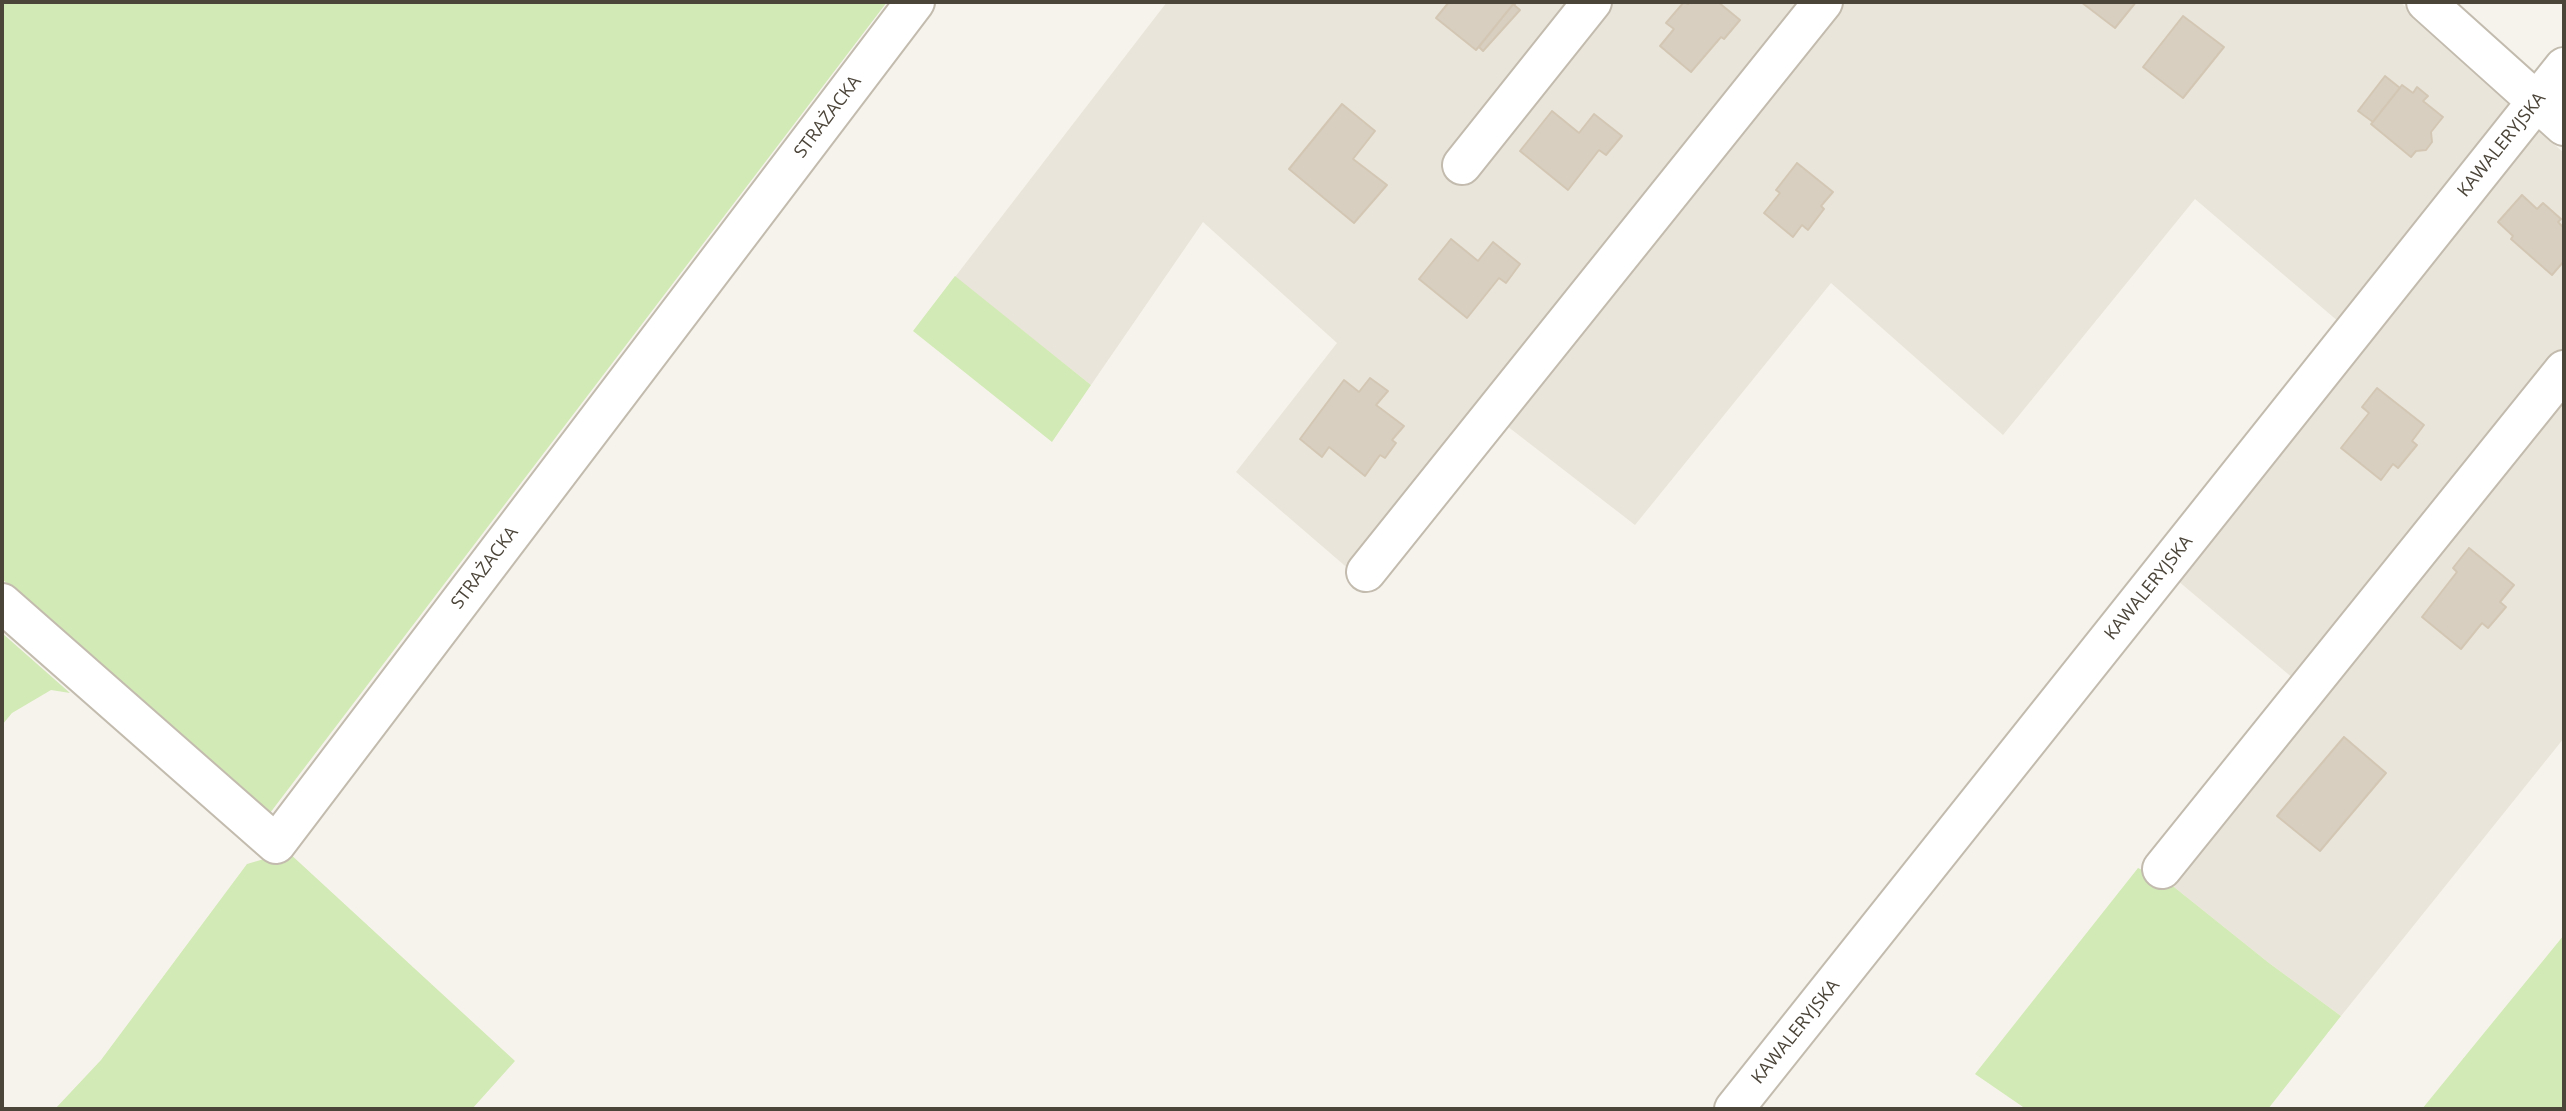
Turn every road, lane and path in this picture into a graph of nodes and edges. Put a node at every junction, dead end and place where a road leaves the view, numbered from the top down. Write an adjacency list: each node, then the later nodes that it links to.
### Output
1 (915, 2): 10 (street, STRAŻACKA)
2 (1592, 2): 7 (street)
3 (1823, 2): 9 (street)
4 (2426, 2): 6 (street)
5 (2564, 67): 6 (street, KAWALERYJSKA)
6 (2551, 114): 12 (street, KAWALERYJSKA)
7 (1462, 165)
8 (2564, 370): 11 (street)
9 (1366, 572)
10 (2, 603)
11 (2162, 869)
12 (1734, 1109)

